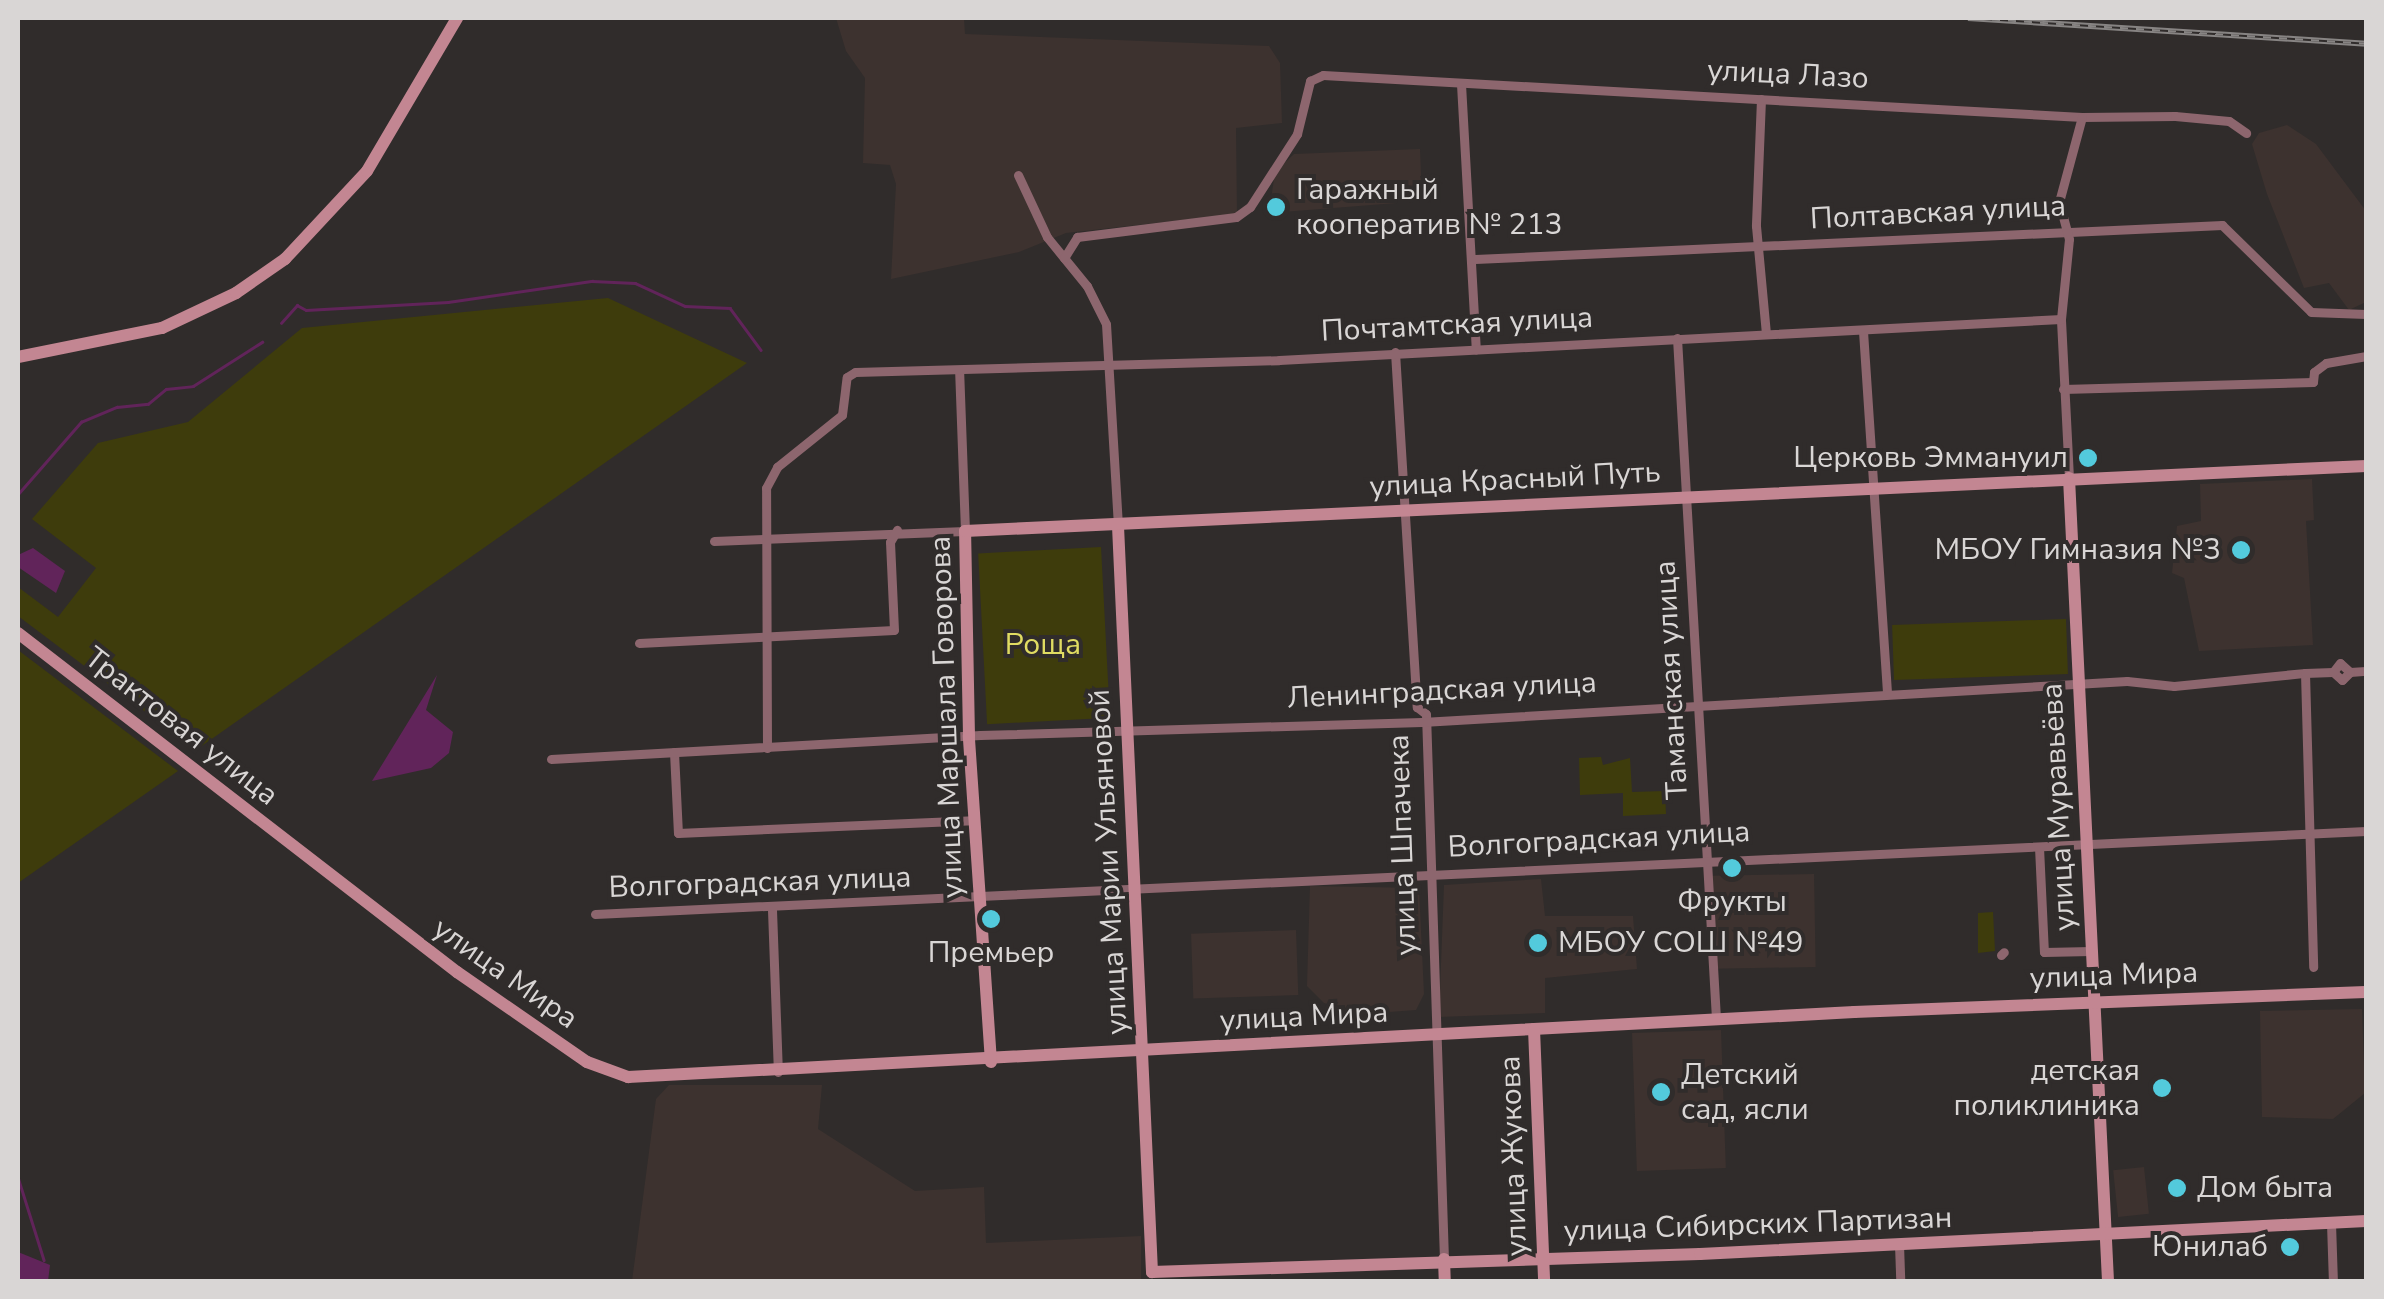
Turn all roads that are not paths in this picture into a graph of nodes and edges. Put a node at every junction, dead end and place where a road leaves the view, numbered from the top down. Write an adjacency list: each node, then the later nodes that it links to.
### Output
1 (457, 18): 18 (street)
2 (1462, 84): 3 (street, улица Лазо); 9 (street, улица Лазо); 10 (street)
3 (1761, 99): 4 (street, улица Лазо); 8 (street)
4 (2082, 117): 5 (street, улица Лазо); 7 (street, улица Муравьёва)
5 (2246, 133)
6 (1018, 176): 9 (street, улица Марии Ульяновой)
7 (2067, 232): 8 (street, Полтавская улица); 11 (street, Полтавская улица); 12 (street, улица Муравьёва)
8 (1760, 247): 10 (street, Полтавская улица); 14 (street)
9 (1064, 258): 20 (street, улица Марии Ульяновой)
10 (1475, 259): 16 (street)
11 (2366, 314)
12 (2061, 319): 13 (street, Почтамтская улица); 22 (street, улица Муравьёва)
13 (1862, 331): 14 (street, Почтамтская улица); 25 (street)
14 (1766, 334): 15 (street, Почтамтская улица)
15 (1677, 338): 16 (street, Почтамтская улица); 26 (street, Таманская улица)
16 (1476, 350): 17 (street, Почтамтская улица)
17 (1395, 352): 20 (street, Почтамтская улица); 27 (street, улица Шпачека)
18 (18, 356)
19 (2366, 356): 22 (street)
20 (1111, 364): 21 (street, Почтамтская улица); 28 (street, улица Марии Ульяновой)
21 (959, 370): 30 (street, улица Маршала Говорова); 31 (street, Почтамтская улица)
22 (2064, 389): 24 (street, улица Муравьёва)
23 (2366, 466): 24 (street, улица Красный Путь)
24 (2069, 478): 25 (street, улица Красный Путь); 38 (street, улица Муравьёва)
25 (1873, 487): 26 (street, улица Красный Путь); 39 (street)
26 (1688, 497): 27 (street, улица Красный Путь); 40 (street, Таманская улица)
27 (1406, 511): 28 (street, улица Красный Путь); 41 (street, улица Шпачека)
28 (1118, 526): 30 (street, улица Красный Путь); 44 (street, улица Марии Ульяновой)
29 (897, 530): 30 (street, улица Красный Путь); 31 (street, улица Красный Путь); 34 (street)
30 (966, 531): 45 (street, улица Маршала Говорова)
31 (765, 538): 32 (street, улица Красный Путь); 34 (street)
32 (714, 541)
33 (18, 633): 55 (street, Трактовая улица)
34 (763, 634): 35 (street); 46 (street)
35 (638, 643)
36 (2366, 672): 37 (street, Ленинградская улица)
37 (2305, 673): 38 (street, Ленинградская улица); 51 (street)
38 (2078, 685): 39 (street, Ленинградская улица); 52 (street, улица Муравьёва)
39 (1887, 694): 40 (street, Ленинградская улица)
40 (1698, 704): 43 (street, Ленинградская улица); 54 (street, Таманская улица)
41 (1417, 707): 42 (street); 43 (street, улица Шпачека)
42 (1408, 720): 43 (street, Ленинградская улица); 44 (street, Ленинградская улица)
43 (1422, 722): 56 (street, улица Шпачека)
44 (1128, 731): 45 (street, Ленинградская улица); 57 (street, улица Марии Ульяновой)
45 (968, 736): 46 (street, Ленинградская улица); 49 (street, улица Маршала Говорова)
46 (766, 748): 47 (street, Ленинградская улица)
47 (674, 752): 48 (street, Ленинградская улица); 49 (street)
48 (551, 758)
49 (973, 820): 58 (street, улица Маршала Говорова)
50 (2366, 832): 51 (street, Волгоградская улица)
51 (2309, 834): 52 (street, Волгоградская улица); 62 (street)
52 (2086, 844): 53 (street, Волгоградская улица); 61 (street, улица Муравьёва)
53 (2039, 847): 54 (street, Волгоградская улица); 61 (street)
54 (1706, 859): 56 (street, Волгоградская улица); 65 (street, Таманская улица)
55 (313, 862): 70 (street, улица Мира)
56 (1430, 874): 57 (street, Волгоградская улица); 67 (street, улица Шпачека)
57 (1134, 893): 58 (street, Волгоградская улица); 68 (street, улица Марии Ульяновой)
58 (978, 898): 59 (street, Волгоградская улица); 69 (street, улица Маршала Говорова)
59 (772, 910): 60 (street, Волгоградская улица); 70 (street)
60 (594, 914)
61 (2092, 950): 64 (street, улица Муравьёва)
62 (2313, 967)
63 (2366, 992): 64 (street, улица Мира)
64 (2094, 1001): 65 (street, улица Мира); 73 (street, улица Муравьёва)
65 (1716, 1019): 66 (street, улица Мира)
66 (1534, 1029): 67 (street, улица Мира); 75 (street, улица Жукова)
67 (1432, 1034): 68 (street, улица Мира); 76 (street, улица Шпачека)
68 (1142, 1050): 69 (street, улица Мира); 77 (street, улица Марии Ульяновой)
69 (991, 1062): 70 (street, улица Мира)
70 (778, 1072)
71 (2366, 1221): 72 (street, улица Сибирских Партизан)
72 (2331, 1223): 73 (street, улица Сибирских Партизан); 82 (street)
73 (2105, 1235): 74 (street, улица Сибирских Партизан); 81 (street, улица Муравьёва)
74 (1899, 1244): 75 (street, улица Сибирских Партизан); 80 (street)
75 (1542, 1258): 76 (street, улица Сибирских Партизан); 79 (street, улица Жукова)
76 (1444, 1259): 77 (street, улица Сибирских Партизан); 78 (street, улица Шпачека)
77 (1152, 1272)
78 (1445, 1282)
79 (1544, 1282)
80 (1900, 1282)
81 (2108, 1282)
82 (2332, 1282)

